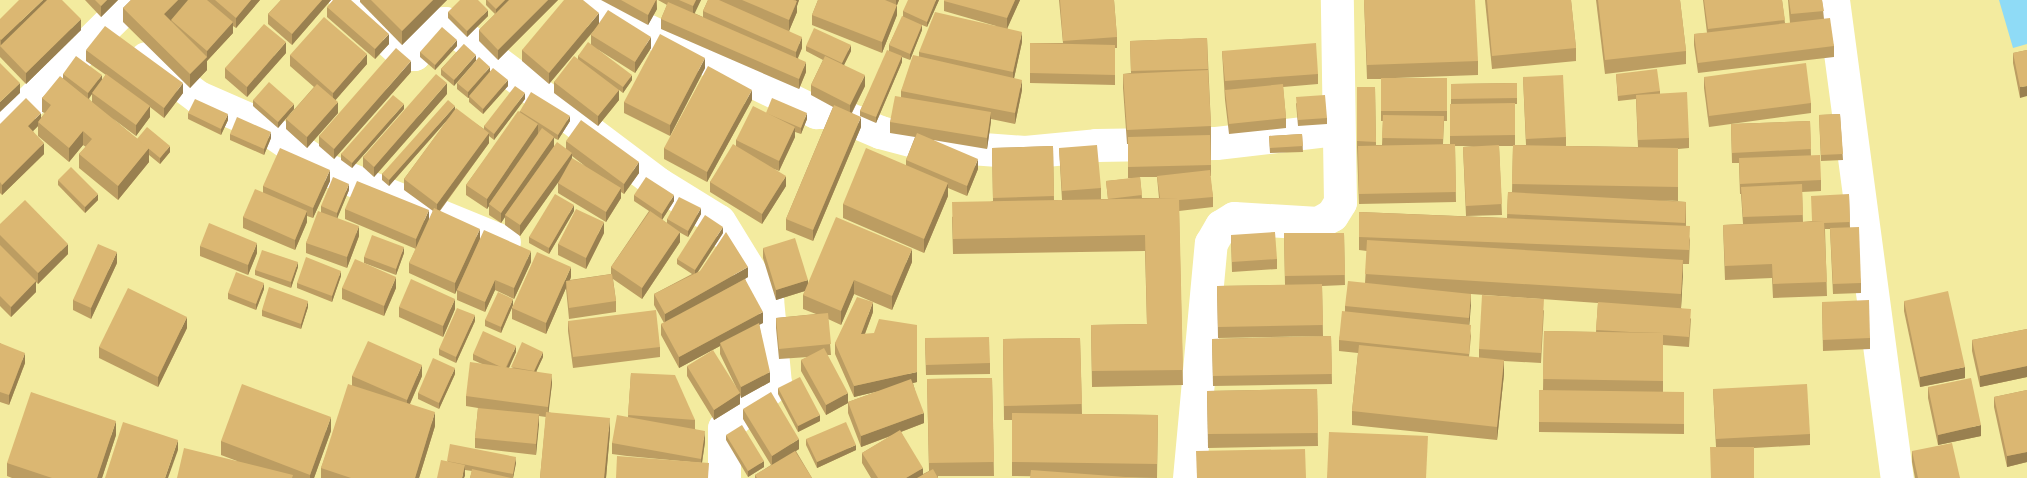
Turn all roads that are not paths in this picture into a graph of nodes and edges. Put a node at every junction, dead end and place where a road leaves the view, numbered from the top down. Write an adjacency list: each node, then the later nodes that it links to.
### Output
1 (132, 0): 6 (street)
2 (345, 0): 10 (street)
3 (585, 0): 7 (street)
4 (1337, 0): 7 (street)
5 (1833, 0): 12 (street)
6 (106, 28): 8 (street); 9 (street)
7 (1337, 129): 11 (street)
8 (0, 131)
9 (504, 242)
10 (723, 478)
11 (1189, 478)
12 (1897, 478)

